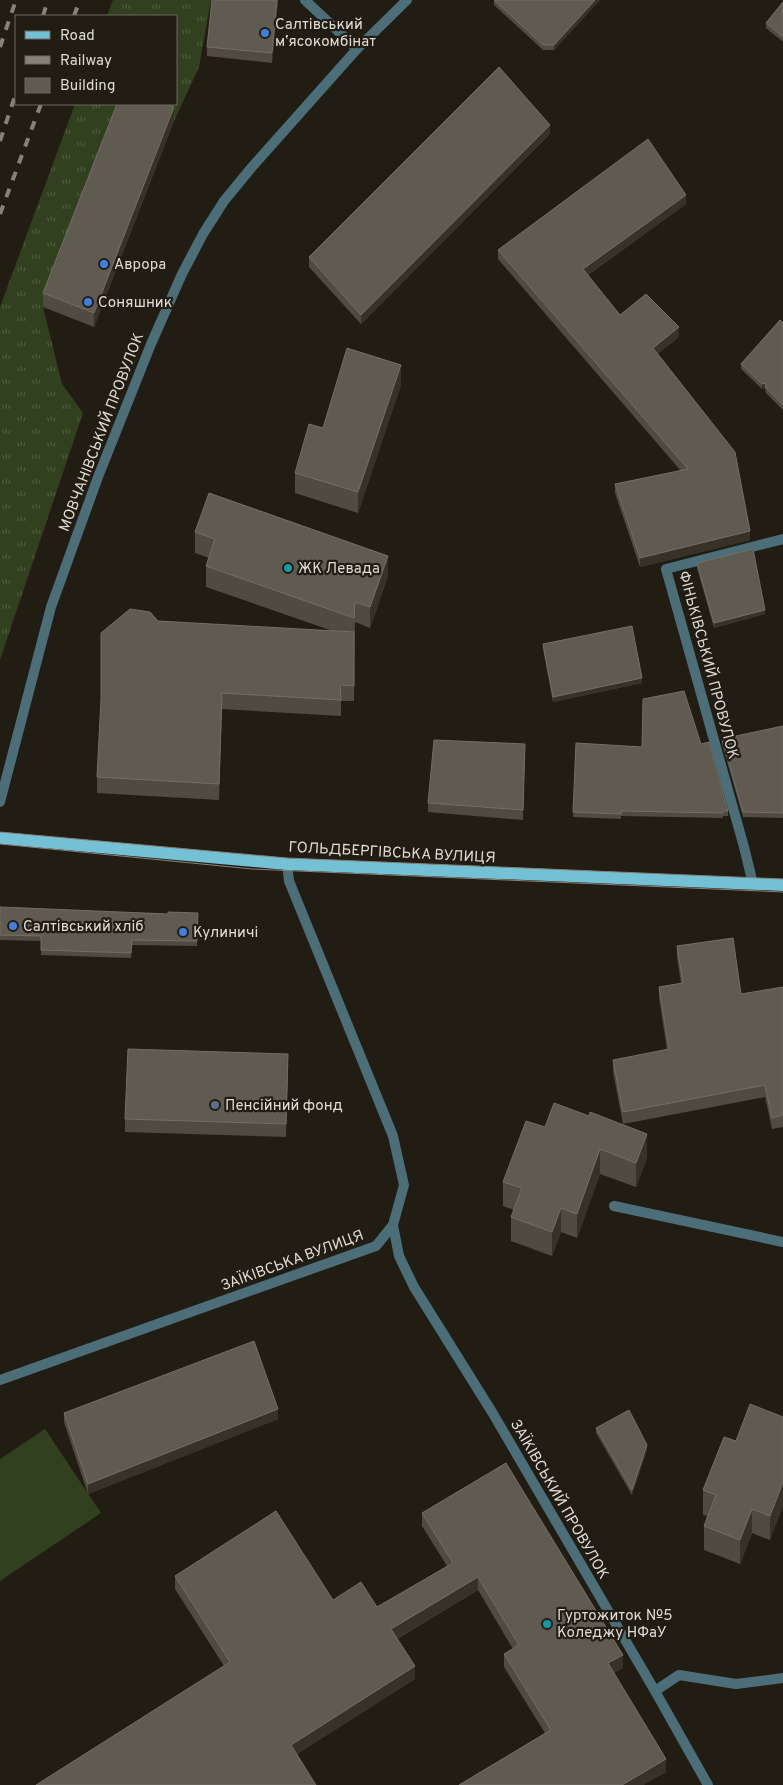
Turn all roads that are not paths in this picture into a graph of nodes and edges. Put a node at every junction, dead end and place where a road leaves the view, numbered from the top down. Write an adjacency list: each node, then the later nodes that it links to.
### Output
1 (305, 0): 3 (street)
2 (407, 0): 3 (street, МОВЧАНІВСЬКИЙ ПРОВУЛОК)
3 (357, 49): 5 (street, МОВЧАНІВСЬКИЙ ПРОВУЛОК)
4 (783, 539): 8 (street, ФІНЬКІВСЬКИЙ ПРОВУЛОК)
5 (0, 802)
6 (0, 838): 7 (main road, ГОЛЬДБЕРГІВСЬКА ВУЛИЦЯ)
7 (288, 864): 8 (main road, ГОЛЬДБЕРГІВСЬКА ВУЛИЦЯ); 11 (street, ЗАЇКІВСЬКА ВУЛИЦЯ)
8 (753, 884): 9 (main road, ГОЛЬДБЕРГІВСЬКА ВУЛИЦЯ)
9 (783, 886)
10 (614, 1206): 12 (street)
11 (393, 1225): 13 (street, ЗАЇКІВСЬКА ВУЛИЦЯ); 15 (street, ЗАЇКІВСЬКИЙ ПРОВУЛОК)
12 (783, 1242)
13 (0, 1380)
14 (783, 1678): 15 (street)
15 (655, 1691): 16 (street, ЗАЇКІВСЬКИЙ ПРОВУЛОК)
16 (708, 1785)

